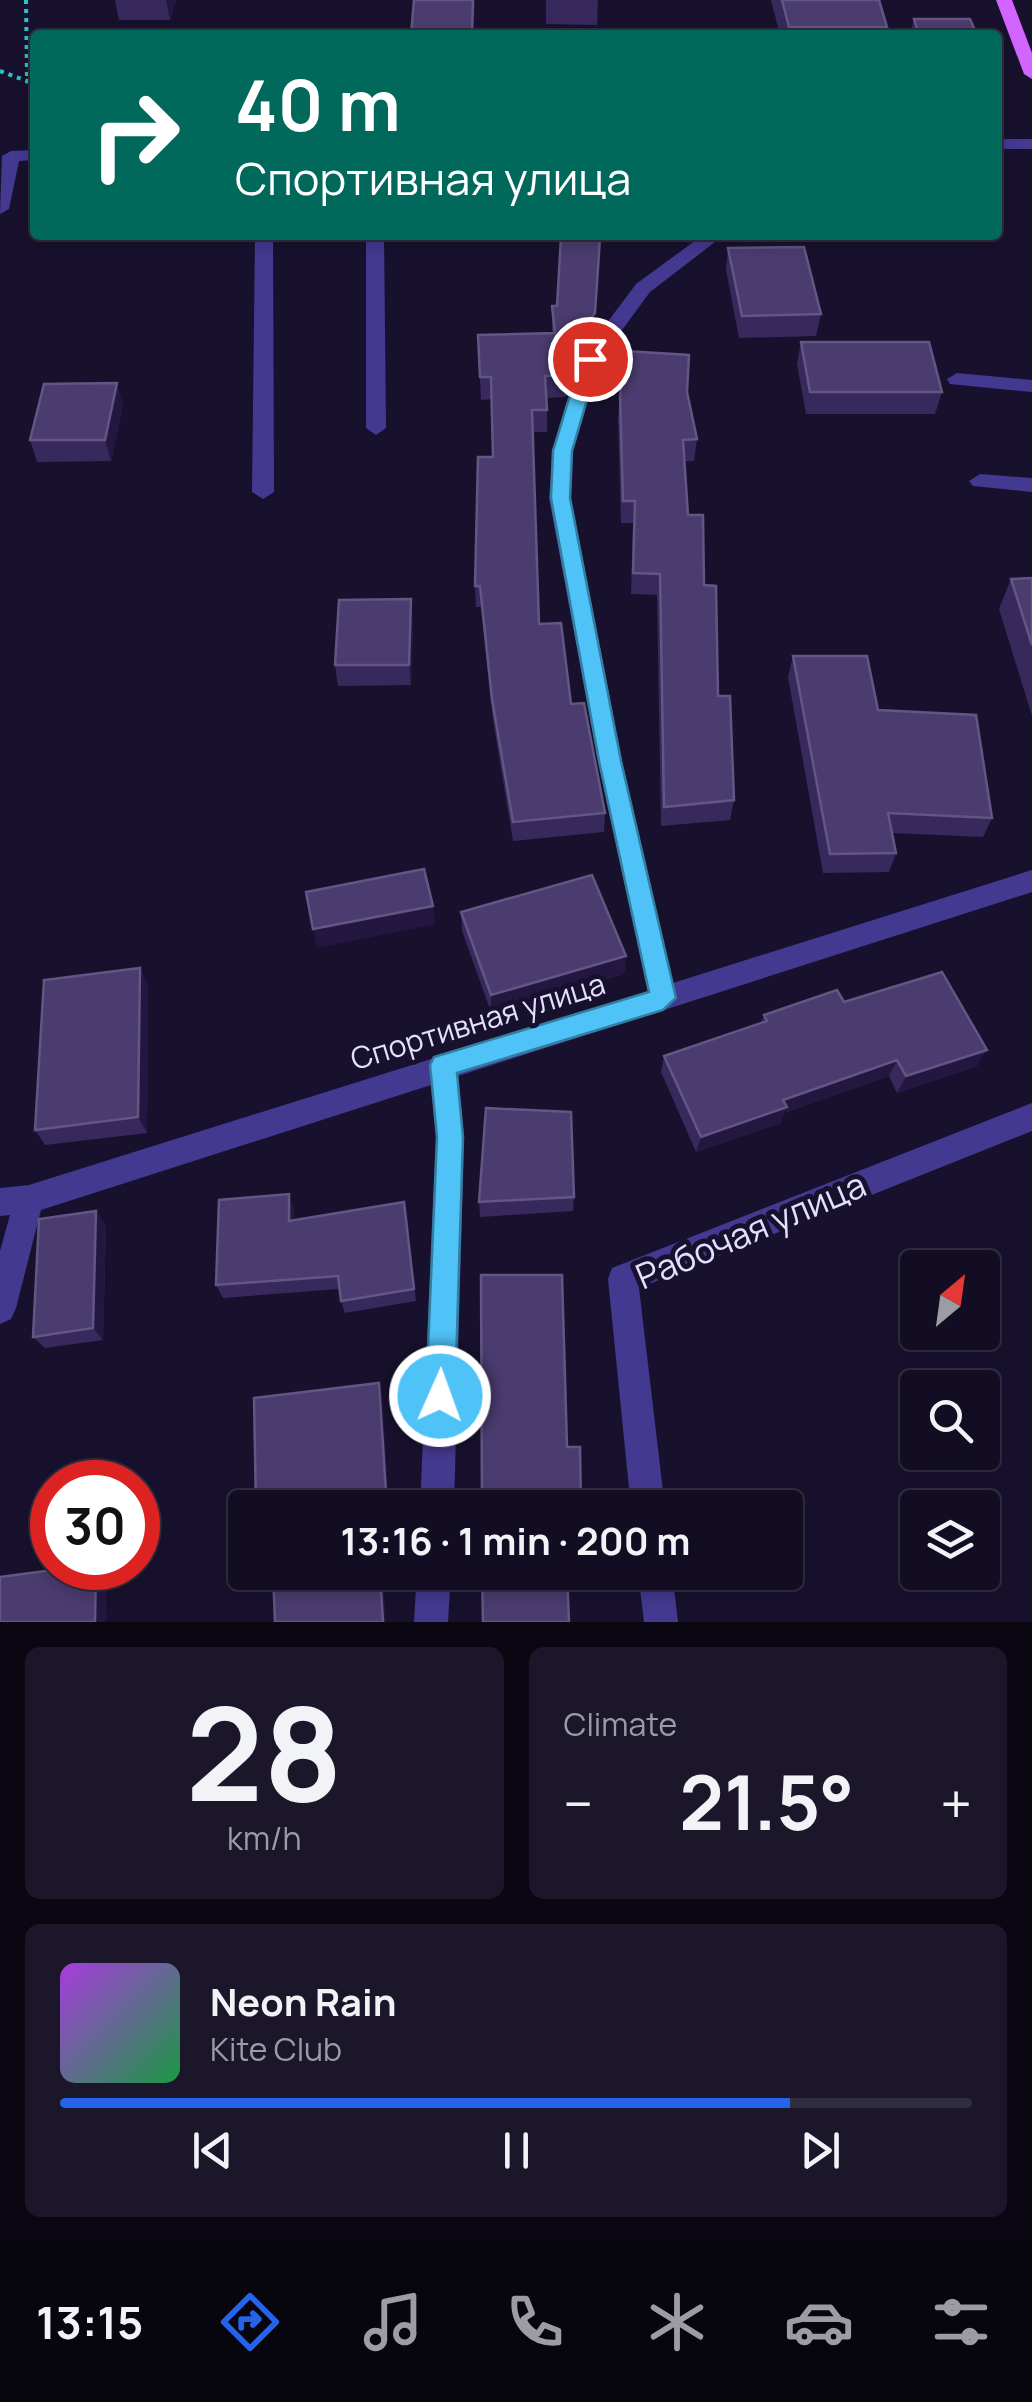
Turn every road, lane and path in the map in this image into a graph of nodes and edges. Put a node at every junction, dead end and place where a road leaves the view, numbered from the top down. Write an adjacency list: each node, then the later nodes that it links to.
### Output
1 (26, 0): 5 (path)
2 (1004, 0): 4 (main road)
3 (0, 72): 5 (path)
4 (1032, 74)
5 (27, 81): 6 (path)
6 (30, 89)
7 (1002, 144): 8 (street)
8 (1032, 144)
9 (30, 155): 10 (street)
10 (0, 208)
11 (264, 240): 19 (street)
12 (375, 240): 16 (street)
13 (709, 240): 21 (street)
14 (957, 379): 15 (street)
15 (1032, 386)
16 (376, 428)
17 (980, 481): 18 (street)
18 (1032, 485)
19 (263, 492)
20 (1032, 881): 21 (street, Спортивная улица)
21 (663, 998): 22 (street, Спортивная улица)
22 (443, 1065): 24 (street, Спортивная улица); 26 (street)
23 (1032, 1117): 27 (street, Рабочая улица)
24 (14, 1201): 25 (street)
25 (0, 1308)
26 (438, 1490)
27 (646, 1490)
28 (433, 1590): 30 (street)
29 (657, 1590): 31 (street)
30 (431, 1622)
31 (661, 1622)

